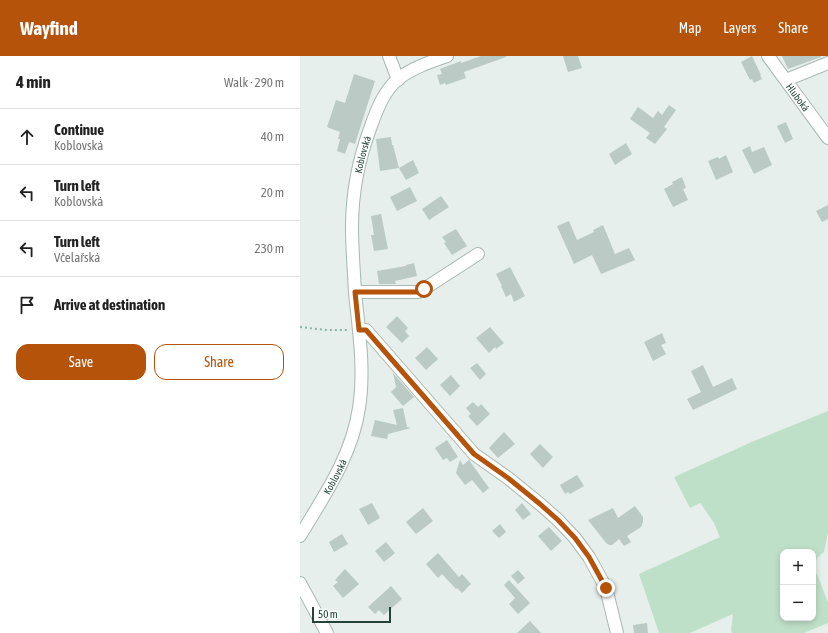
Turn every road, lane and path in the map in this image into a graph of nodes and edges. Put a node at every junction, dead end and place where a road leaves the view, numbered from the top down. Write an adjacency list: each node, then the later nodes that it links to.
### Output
1 (389, 56): 5 (street)
2 (447, 56): 5 (street, Koblovská)
3 (768, 56): 6 (street, Hluboká)
4 (828, 62): 6 (street)
5 (398, 80): 9 (street, Koblovská)
6 (786, 80): 7 (street, Hluboká)
7 (828, 138)
8 (478, 254): 9 (street)
9 (355, 292): 11 (street, Koblovská)
10 (300, 327): 11 (path)
11 (359, 330): 12 (street, Koblovská); 15 (street)
12 (300, 536)
13 (300, 583): 14 (street)
14 (326, 633)
15 (617, 633)

